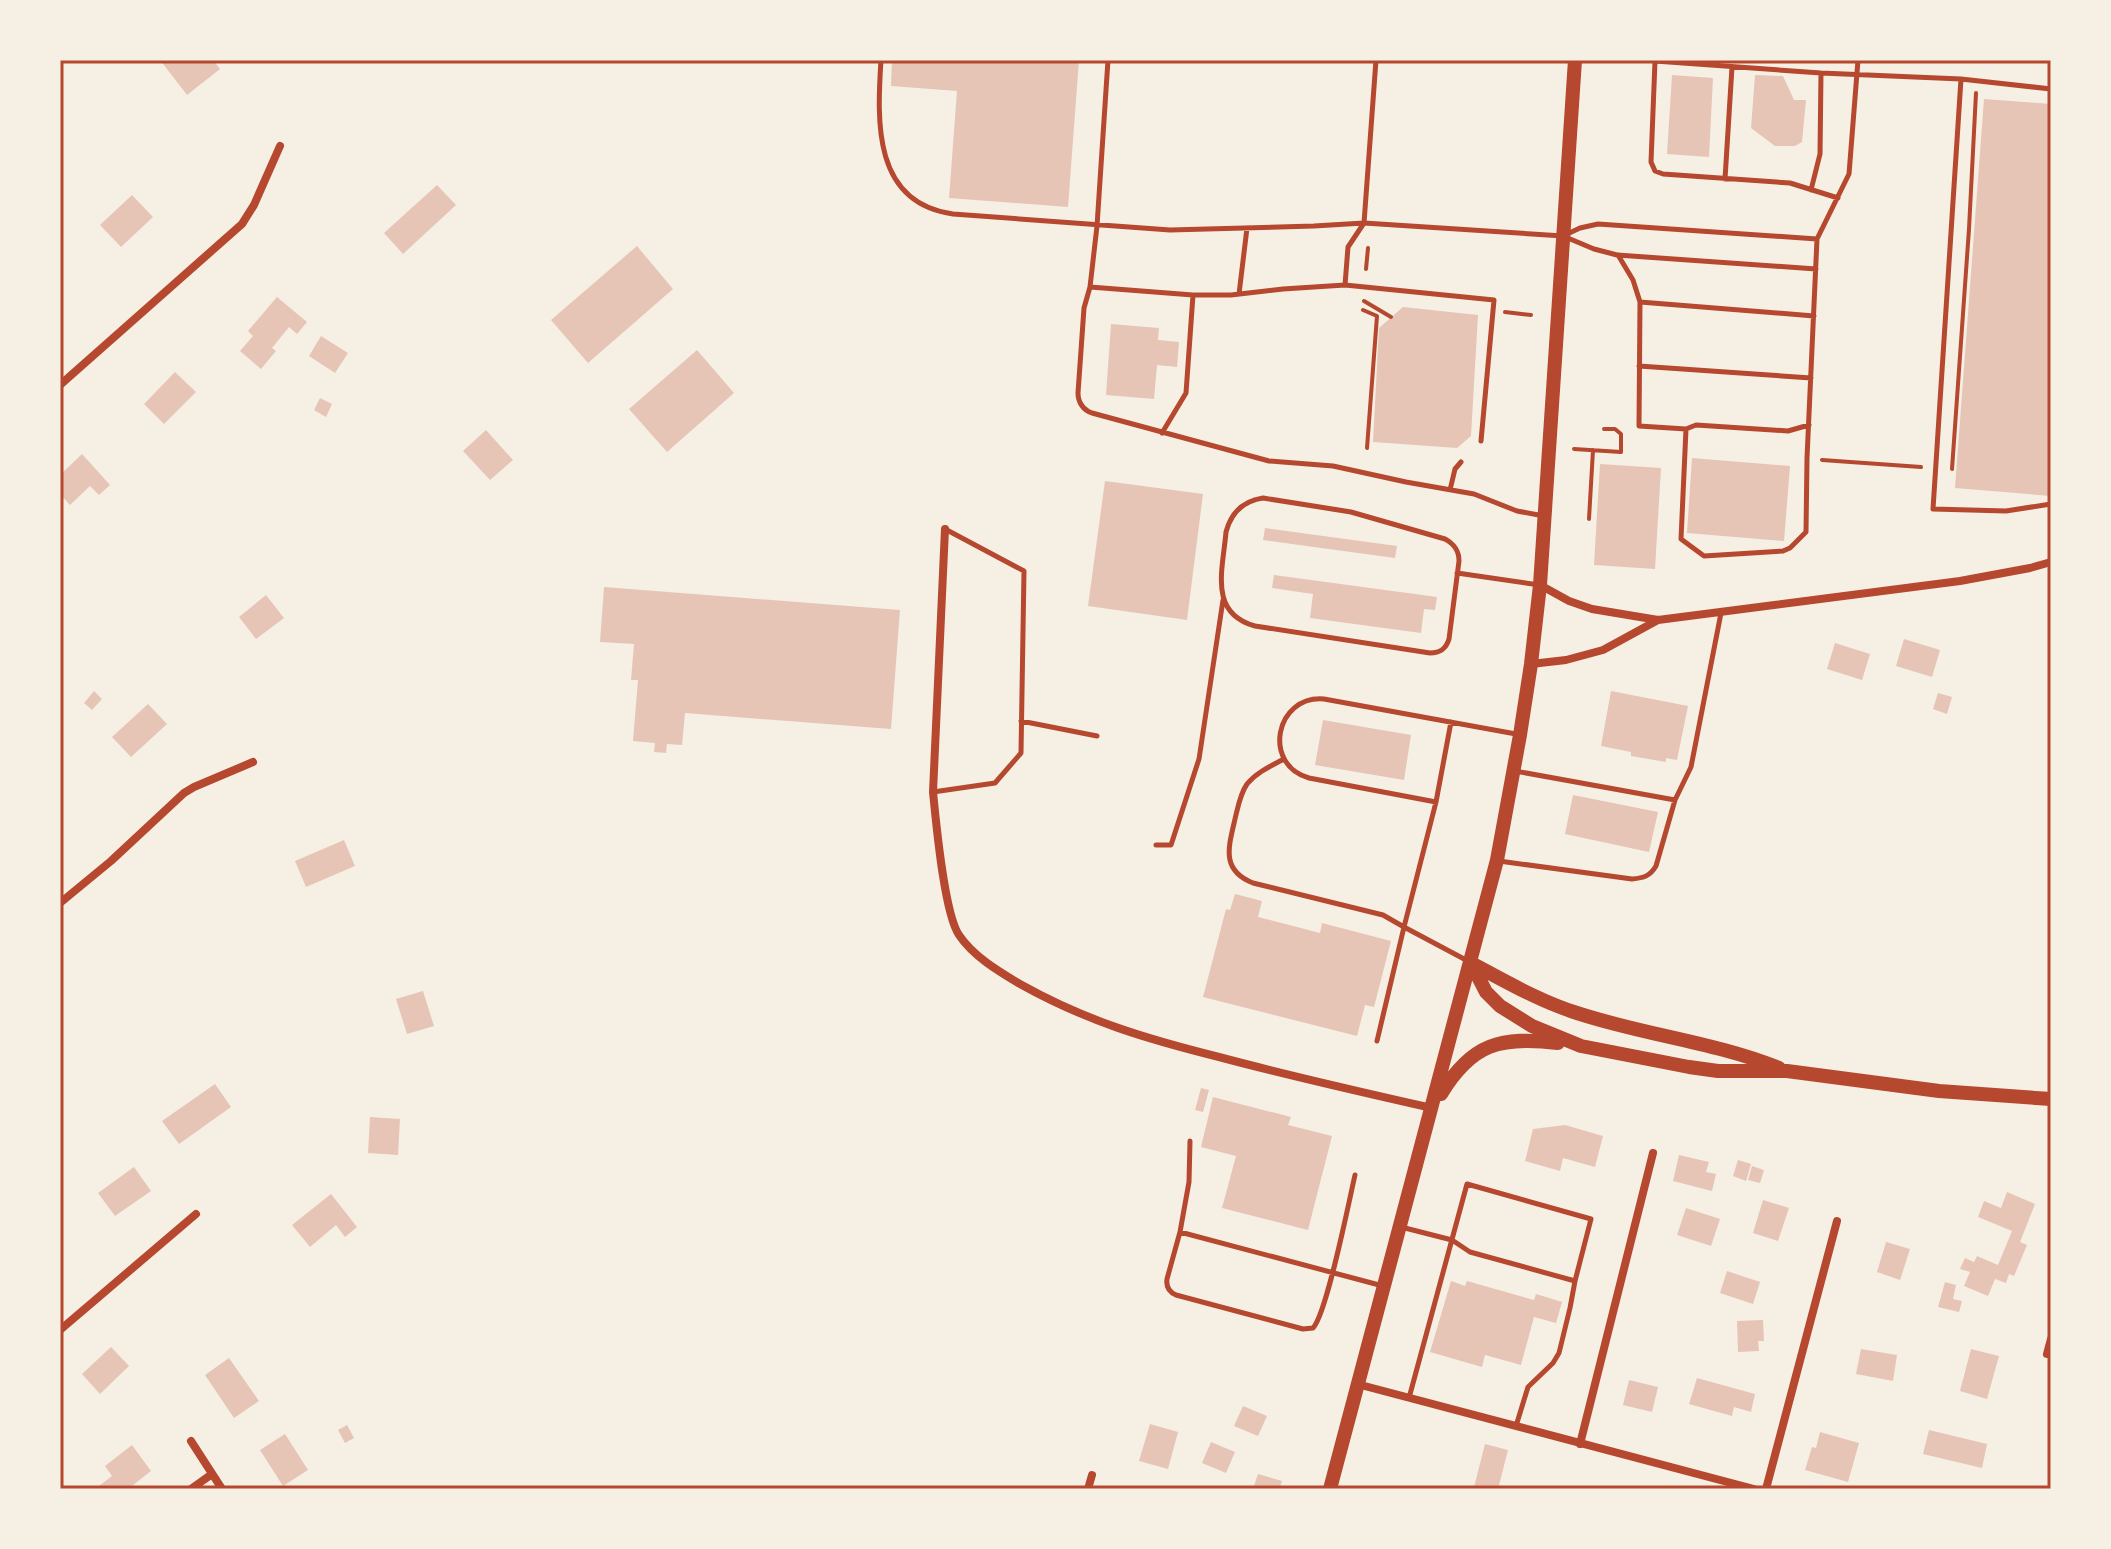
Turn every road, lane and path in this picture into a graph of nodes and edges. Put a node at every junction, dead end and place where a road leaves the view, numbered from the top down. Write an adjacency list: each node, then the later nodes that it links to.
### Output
1 (881, 60): 18 (lane)
2 (1108, 60): 18 (lane)
3 (1376, 60): 17 (lane)
4 (1575, 60): 20 (main road)
5 (1653, 60): 7 (lane); 14 (lane)
6 (1858, 60): 9 (lane)
7 (1732, 67): 8 (lane); 14 (lane)
8 (1821, 73): 9 (lane); 15 (lane)
9 (1857, 74): 10 (lane); 16 (lane)
10 (1961, 79): 11 (lane); 53 (lane)
11 (1975, 80): 12 (lane); 51 (path)
12 (2051, 89)
13 (280, 146): 39 (street)
14 (1725, 179): 15 (lane)
15 (1811, 190): 16 (lane)
16 (1838, 198): 21 (lane)
17 (1364, 223): 19 (lane); 20 (lane); 26 (lane)
18 (1097, 226): 19 (lane); 27 (lane)
19 (1247, 228): 28 (lane)
20 (1563, 236): 21 (lane); 23 (lane); 54 (main road)
21 (1817, 239): 25 (lane)
22 (1368, 248): 24 (path)
23 (1617, 255): 25 (lane); 31 (lane)
24 (1366, 269)
25 (1816, 269): 35 (lane)
26 (1345, 285): 28 (lane); 44 (lane)
27 (1090, 287): 29 (lane); 43 (lane)
28 (1239, 294): 29 (lane)
29 (1193, 295): 43 (lane)
30 (1364, 301): 36 (path)
31 (1640, 302): 35 (lane); 37 (lane)
32 (1363, 310): 45 (path)
33 (1505, 312): 34 (path)
34 (1531, 315)
35 (1814, 316): 38 (lane)
36 (1391, 317)
37 (1639, 366): 38 (lane); 42 (lane)
38 (1811, 378): 40 (lane)
39 (60, 385)
40 (1809, 425): 42 (lane); 42 (lane)
41 (1604, 429): 47 (path)
42 (1686, 429)
43 (1162, 433): 52 (lane)
44 (1481, 441)
45 (1367, 448)
46 (1574, 449): 47 (path)
47 (1593, 450): 55 (path)
48 (1822, 460): 50 (path)
49 (1461, 462): 52 (lane)
50 (1921, 467)
51 (1952, 469)
52 (1450, 490): 54 (lane)
53 (2051, 504)
54 (1545, 516): 59 (main road)
55 (1589, 519)
56 (945, 529): 64 (lane); 71 (street)
57 (2051, 562): 61 (street)
58 (1457, 573): 59 (lane); 60 (lane); 60 (lane)
59 (1540, 585): 62 (street); 63 (main road)
60 (1223, 600): 74 (lane)
61 (1721, 612): 62 (street); 72 (lane)
62 (1658, 620): 63 (street)
63 (1531, 664): 66 (main road)
64 (1021, 721): 67 (lane); 71 (lane)
65 (1451, 722): 66 (lane); 68 (lane); 73 (lane)
66 (1520, 735): 70 (main road)
67 (1097, 736)
68 (1284, 759): 73 (lane); 77 (lane)
69 (253, 762): 76 (street)
70 (1514, 770): 72 (lane); 75 (main road)
71 (933, 792): 83 (street)
72 (1675, 800): 75 (lane)
73 (1436, 802): 77 (lane)
74 (1156, 845)
75 (1497, 860): 78 (main road)
76 (60, 903)
77 (1404, 927): 78 (lane); 79 (lane)
78 (1471, 963): 80 (main road); 81 (main road); 83 (main road)
79 (1377, 1041)
80 (1581, 1046): 81 (main road); 83 (main road)
81 (1787, 1071): 82 (main road)
82 (2051, 1099)
83 (1432, 1108): 89 (main road)
84 (1190, 1141): 90 (lane)
85 (1653, 1153): 102 (street)
86 (1355, 1175): 92 (lane)
87 (196, 1214): 95 (street)
88 (1837, 1221): 110 (street)
89 (1399, 1226): 91 (lane); 94 (main road)
90 (1180, 1232): 92 (lane); 92 (lane)
91 (1452, 1240): 93 (lane); 93 (lane); 99 (lane)
92 (1332, 1273): 94 (lane)
93 (1575, 1281): 100 (lane)
94 (1383, 1287): 98 (main road)
95 (60, 1330)
96 (2051, 1339): 97 (street)
97 (2047, 1354)
98 (1357, 1384): 99 (street); 108 (main road)
99 (1409, 1398): 100 (street)
100 (1516, 1427): 102 (street)
101 (191, 1441): 103 (street)
102 (1580, 1444): 109 (street)
103 (212, 1474): 105 (street); 106 (street)
104 (1092, 1475): 107 (street)
105 (191, 1489)
106 (222, 1489)
107 (1088, 1489)
108 (1330, 1489)
109 (1754, 1489)
110 (1766, 1489)

